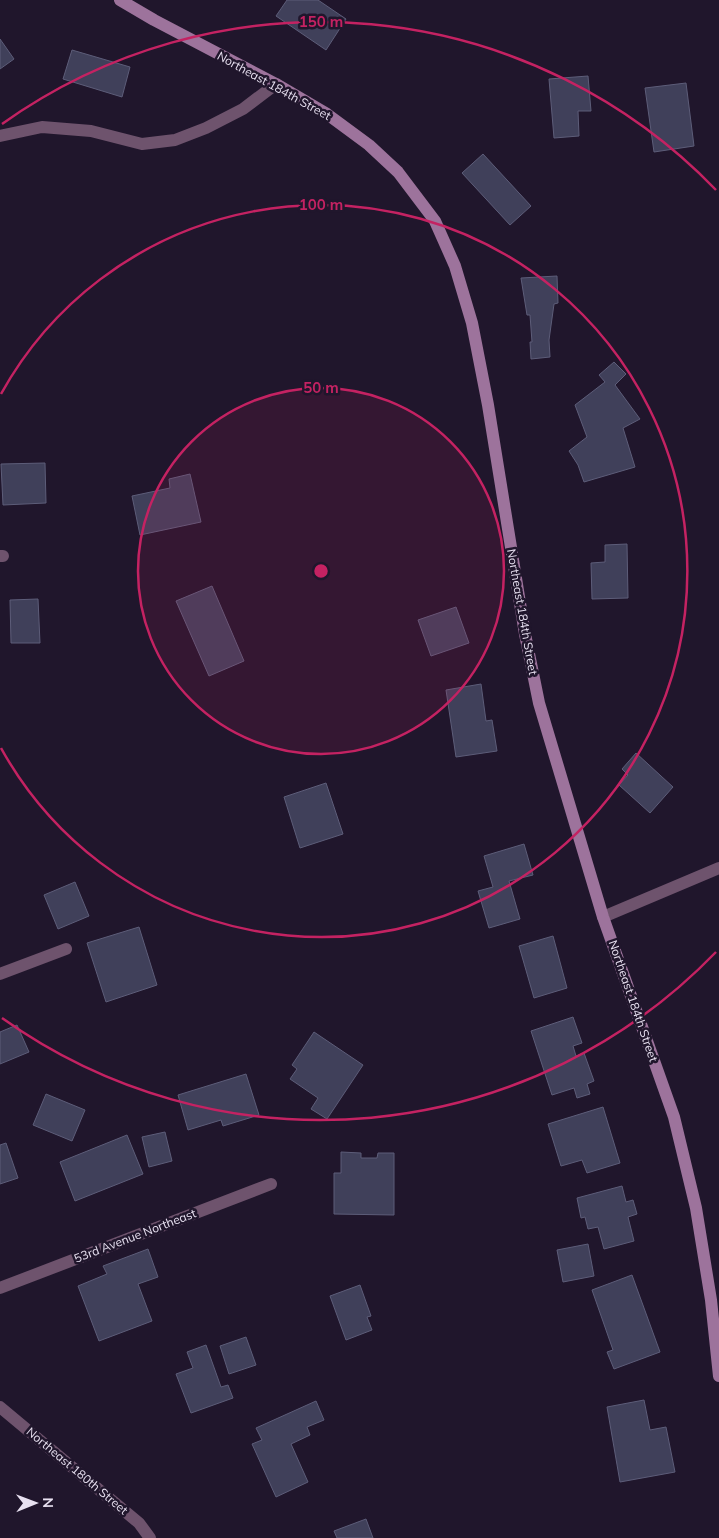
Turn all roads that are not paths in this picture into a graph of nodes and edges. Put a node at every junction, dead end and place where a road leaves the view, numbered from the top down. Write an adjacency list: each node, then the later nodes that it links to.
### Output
1 (120, 0): 2 (street, Northeast 184th Street)
2 (276, 84): 3 (street); 5 (street, Northeast 184th Street)
3 (0, 136)
4 (719, 868): 5 (street)
5 (603, 917): 10 (street, Northeast 184th Street)
6 (66, 949): 7 (street)
7 (0, 974)
8 (271, 1184): 9 (street, 53rd Avenue Northeast)
9 (0, 1288)
10 (719, 1376)
11 (0, 1407): 12 (street, Northeast 180th Street)
12 (150, 1538)

